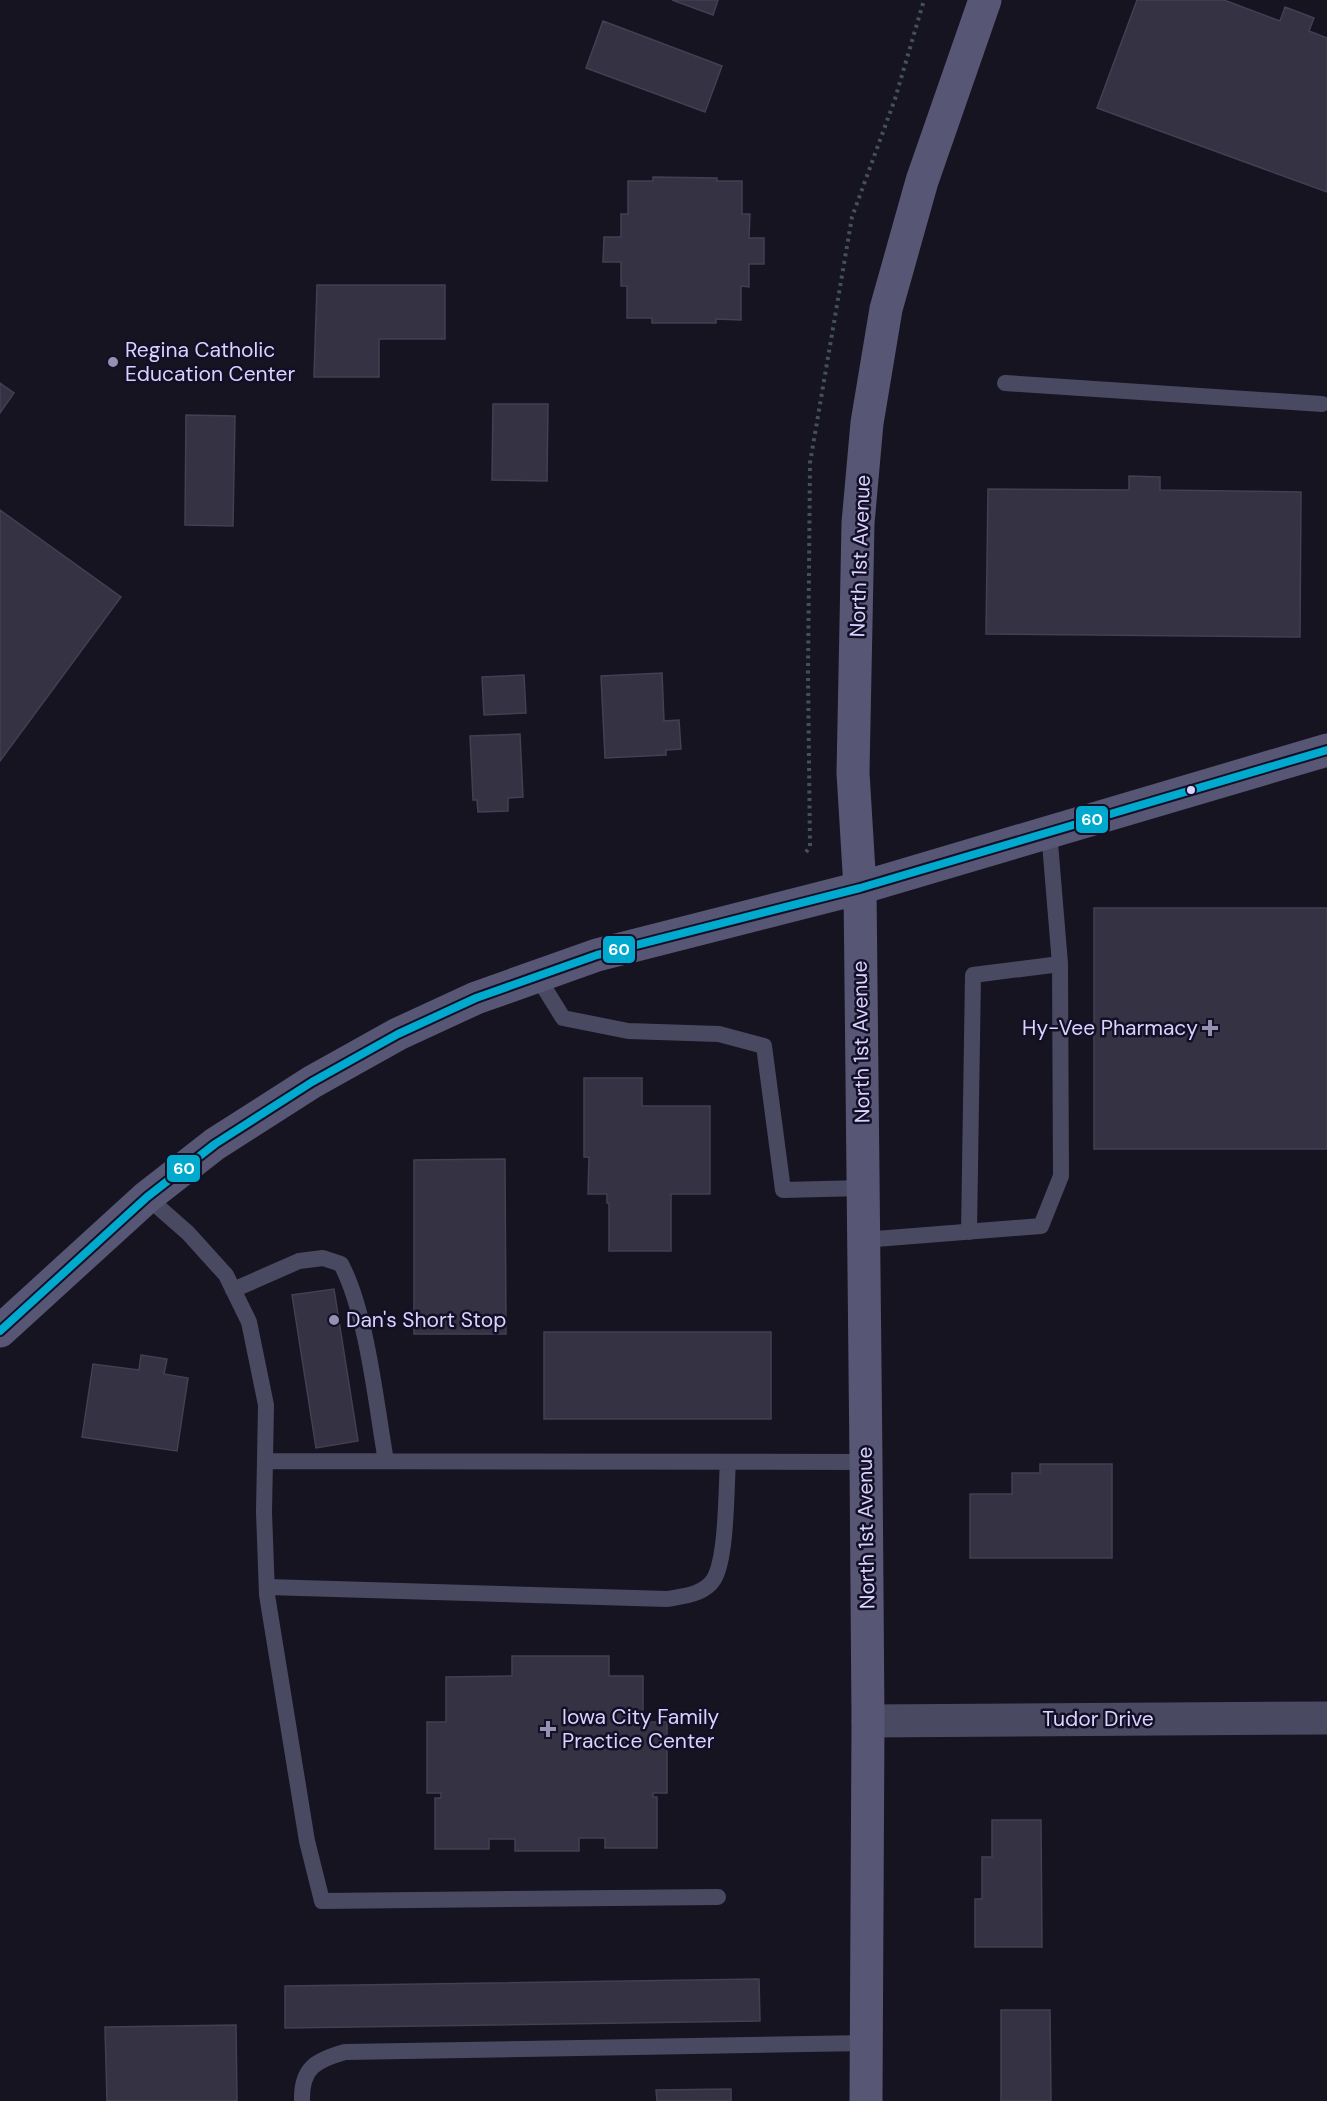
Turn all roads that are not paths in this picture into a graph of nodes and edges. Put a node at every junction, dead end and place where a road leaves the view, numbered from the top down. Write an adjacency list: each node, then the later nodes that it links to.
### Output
1 (985, 0): 6 (main road, North 1st Avenue)
2 (1005, 383): 3 (lane)
3 (1322, 404)
4 (1327, 750): 5 (main road)
5 (1049, 831): 6 (main road); 7 (lane)
6 (860, 888): 8 (main road); 9 (main road, North 1st Avenue)
7 (1060, 964): 11 (lane); 11 (lane)
8 (537, 976): 9 (lane); 10 (main road)
9 (863, 1188): 12 (main road, North 1st Avenue)
10 (147, 1197): 13 (lane); 14 (main road)
11 (969, 1232): 12 (lane)
12 (863, 1240): 18 (main road, North 1st Avenue)
13 (233, 1290): 15 (lane); 16 (lane)
14 (0, 1331)
15 (265, 1461): 16 (lane); 19 (lane)
16 (386, 1461): 17 (lane)
17 (728, 1462): 18 (lane); 19 (lane)
18 (866, 1462): 21 (main road, North 1st Avenue)
19 (267, 1587): 22 (lane)
20 (1327, 1718): 21 (street, Tudor Drive)
21 (868, 1721): 23 (main road, North 1st Avenue)
22 (718, 1897)
23 (867, 2043): 24 (lane); 25 (main road, North 1st Avenue)
24 (302, 2101)
25 (866, 2101)

